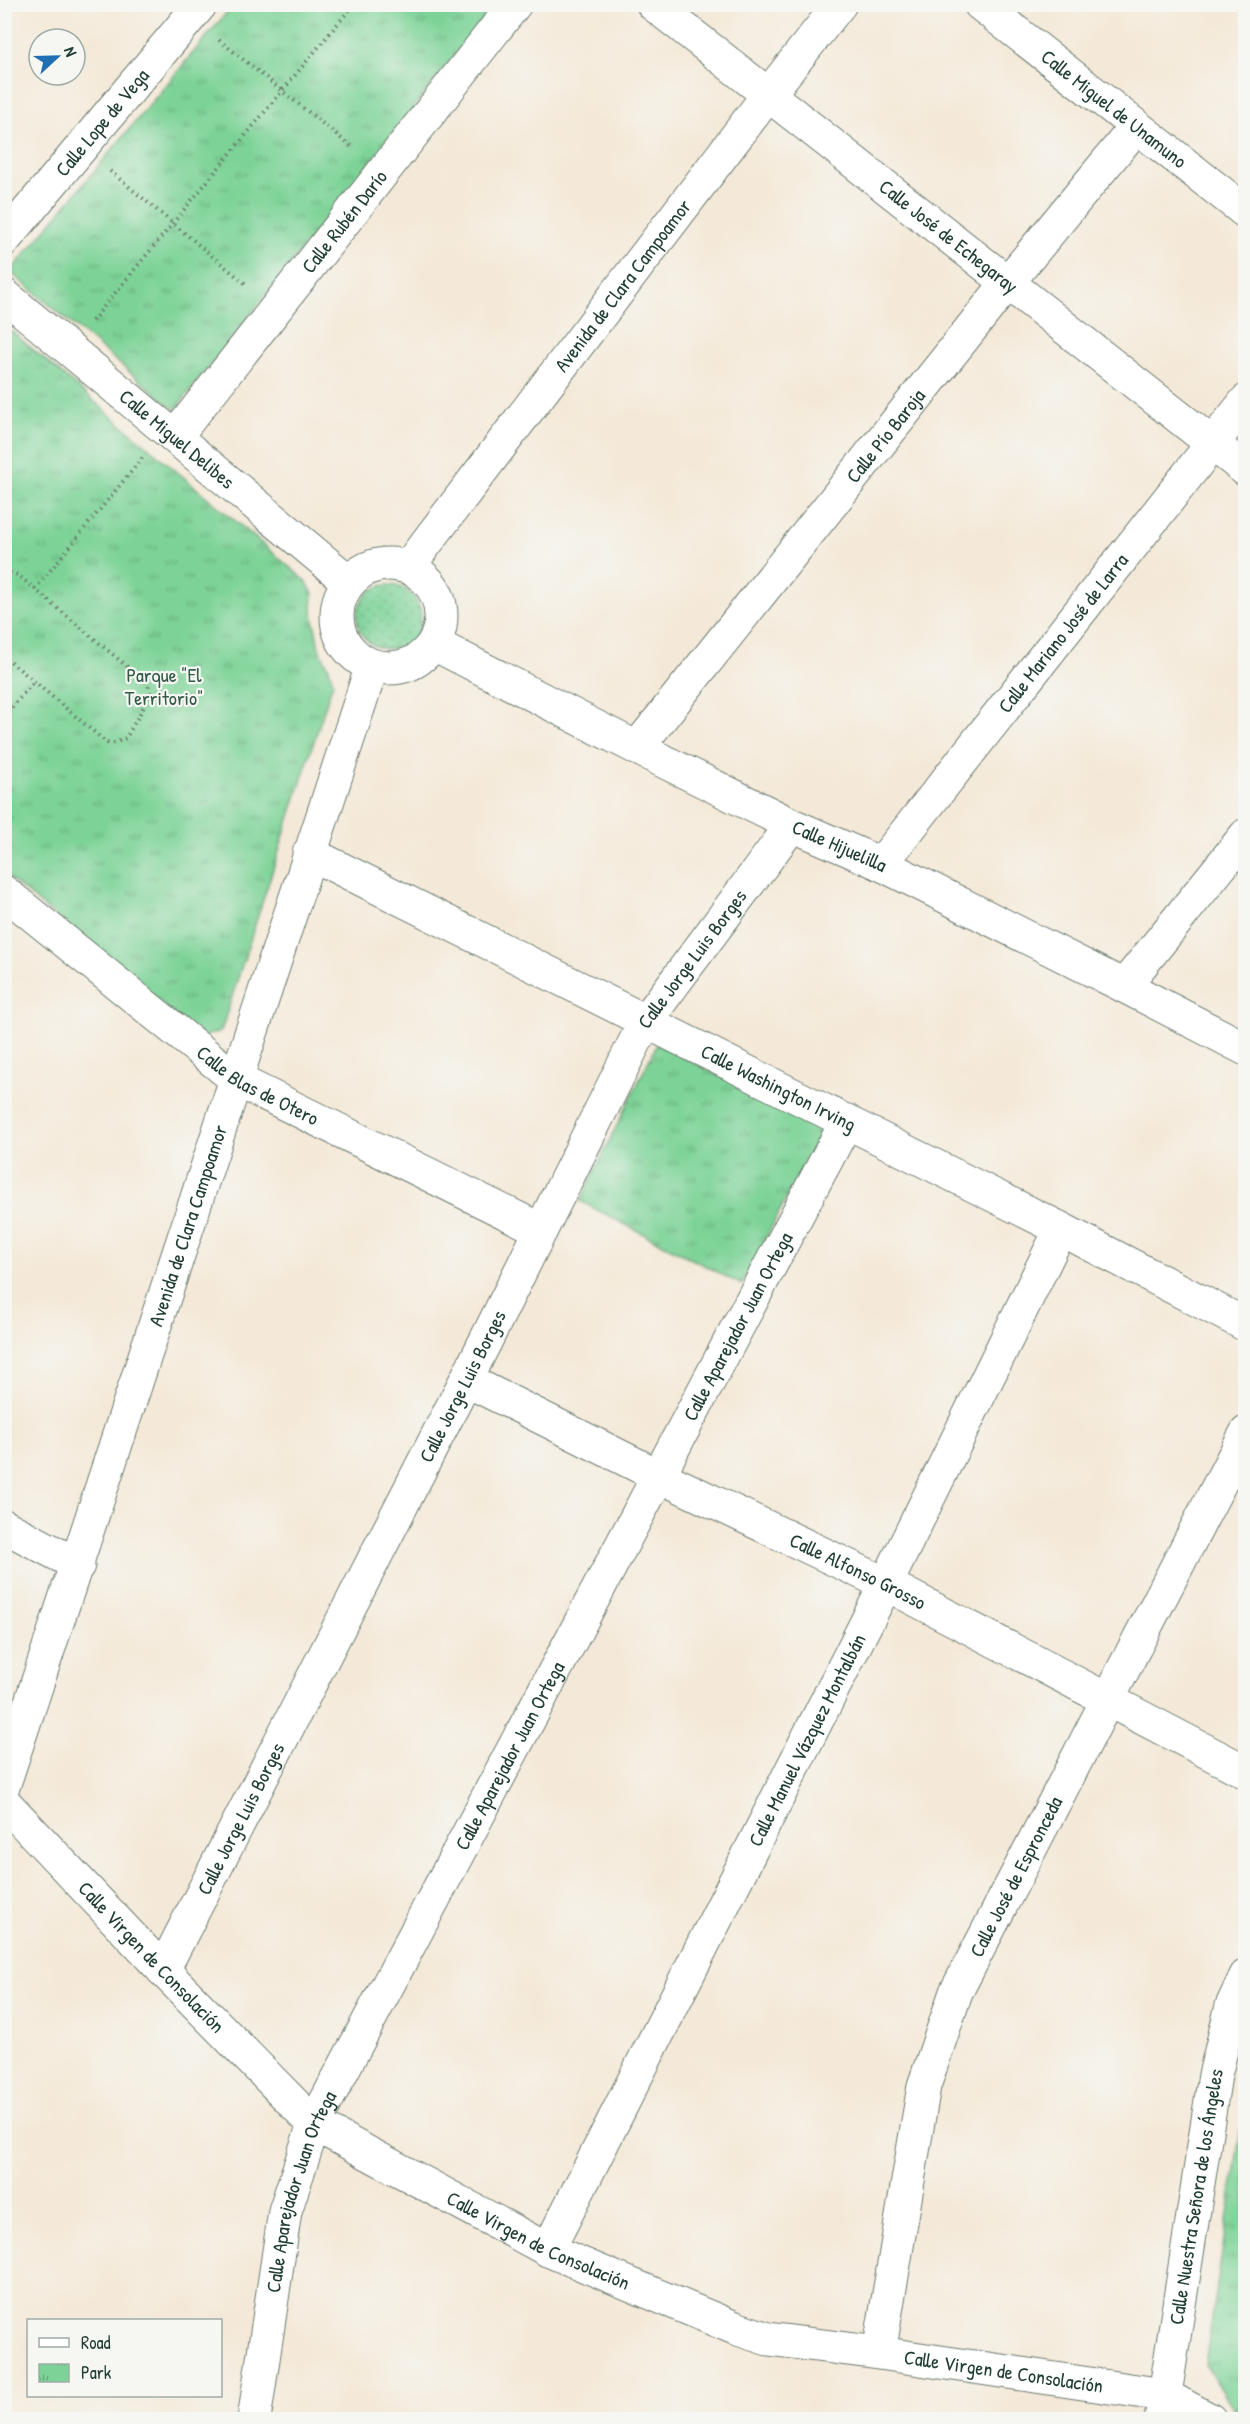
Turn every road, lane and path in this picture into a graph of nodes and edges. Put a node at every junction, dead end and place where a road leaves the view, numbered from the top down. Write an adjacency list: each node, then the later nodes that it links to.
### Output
1 (354, 4): 7 (path)
2 (515, 4): 11 (street, Calle Rubén Darío)
3 (653, 4): 8 (street, Calle José de Echegaray)
4 (840, 4): 8 (street, Avenida de Clara Campoamor)
5 (980, 4): 9 (street, Calle Miguel de Unamuno)
6 (195, 11): 7 (path); 10 (street, Calle Lope de Vega)
7 (282, 91): 11 (path); 13 (path)
8 (768, 94): 15 (street, Calle José de Echegaray); 23 (street, Avenida de Clara Campoamor)
9 (1136, 127): 12 (street, Calle Miguel de Unamuno); 15 (street, Calle Pío Baroja)
10 (82, 148): 13 (path); 14 (street, Calle Lope de Vega)
11 (383, 172): 17 (street, Calle Rubén Darío)
12 (1245, 212)
13 (173, 223): 17 (path); 18 (path)
14 (4, 240)
15 (1008, 282): 21 (street, Calle José de Echegaray); 32 (street, Calle Pío Baroja)
16 (4, 295): 18 (street, Calle Miguel Delibes)
17 (276, 308): 20 (street, Calle Rubén Darío)
18 (69, 349): 20 (street, Calle Miguel Delibes)
19 (1245, 401): 21 (street, Calle Mariano José de Larra)
20 (170, 433): 25 (street, Calle Miguel Delibes); 26 (path)
21 (1212, 444): 22 (street, Calle José de Echegaray); 36 (street, Calle Mariano José de Larra)
22 (1245, 470)
23 (408, 567): 25 (street); 27 (street)
24 (4, 573): 26 (path)
25 (349, 582): 29 (street)
26 (35, 589): 30 (path)
27 (434, 644): 29 (street); 32 (street, Calle Hijuelilla)
28 (4, 656): 30 (path)
29 (372, 666): 35 (street, Avenida de Clara Campoamor)
30 (34, 681): 31 (path)
31 (4, 717)
32 (637, 748): 33 (street, Calle Hijuelilla)
33 (792, 825): 36 (street, Calle Hijuelilla); 39 (street, Calle Jorge Luis Borges)
34 (1245, 835): 38 (street)
35 (309, 853): 39 (street, Calle Washington Irving); 41 (street, Avenida de Clara Campoamor)
36 (880, 864): 38 (street, Calle Hijuelilla)
37 (4, 892): 41 (street, Calle Blas de Otero)
38 (1124, 986): 40 (street, Calle Hijuelilla)
39 (645, 1022): 42 (street, Calle Washington Irving); 44 (street, Calle Jorge Luis Borges)
40 (1245, 1050)
41 (237, 1080): 44 (street, Calle Blas de Otero); 50 (street, Avenida de Clara Campoamor)
42 (847, 1121): 43 (street, Calle Washington Irving); 48 (street, Calle Aparejador Juan Ortega)
43 (1061, 1228): 45 (street, Calle Washington Irving); 51 (street, Calle Manuel Vázquez Montalbán)
44 (541, 1230): 46 (street, Calle Jorge Luis Borges)
45 (1245, 1325)
46 (466, 1380): 48 (street, Calle Alfonso Grosso); 56 (street, Calle Jorge Luis Borges)
47 (1245, 1433): 52 (street, Calle José de Espronceda)
48 (657, 1475): 51 (street, Calle Alfonso Grosso); 58 (street, Calle Aparejador Juan Ortega)
49 (4, 1526): 50 (street)
50 (78, 1565): 54 (street, Avenida de Clara Campoamor)
51 (886, 1584): 52 (street, Calle Alfonso Grosso); 59 (street, Calle Manuel Vázquez Montalbán)
52 (1109, 1700): 53 (street, Calle Alfonso Grosso); 60 (street, Calle José de Espronceda)
53 (1245, 1772)
54 (4, 1784)
55 (4, 1802): 56 (street, Calle Virgen de Consolación)
56 (163, 1970): 58 (street, Calle Virgen de Consolación)
57 (1245, 1976): 61 (street, Calle Nuestra Señora de los Ángeles)
58 (314, 2124): 59 (street, Calle Virgen de Consolación); 62 (street, Calle Aparejador Juan Ortega)
59 (548, 2250): 60 (street, Calle Virgen de Consolación)
60 (879, 2353): 61 (street, Calle Virgen de Consolación)
61 (1163, 2407): 63 (street, Calle Virgen de Consolación)
62 (254, 2420)
63 (1210, 2420)

